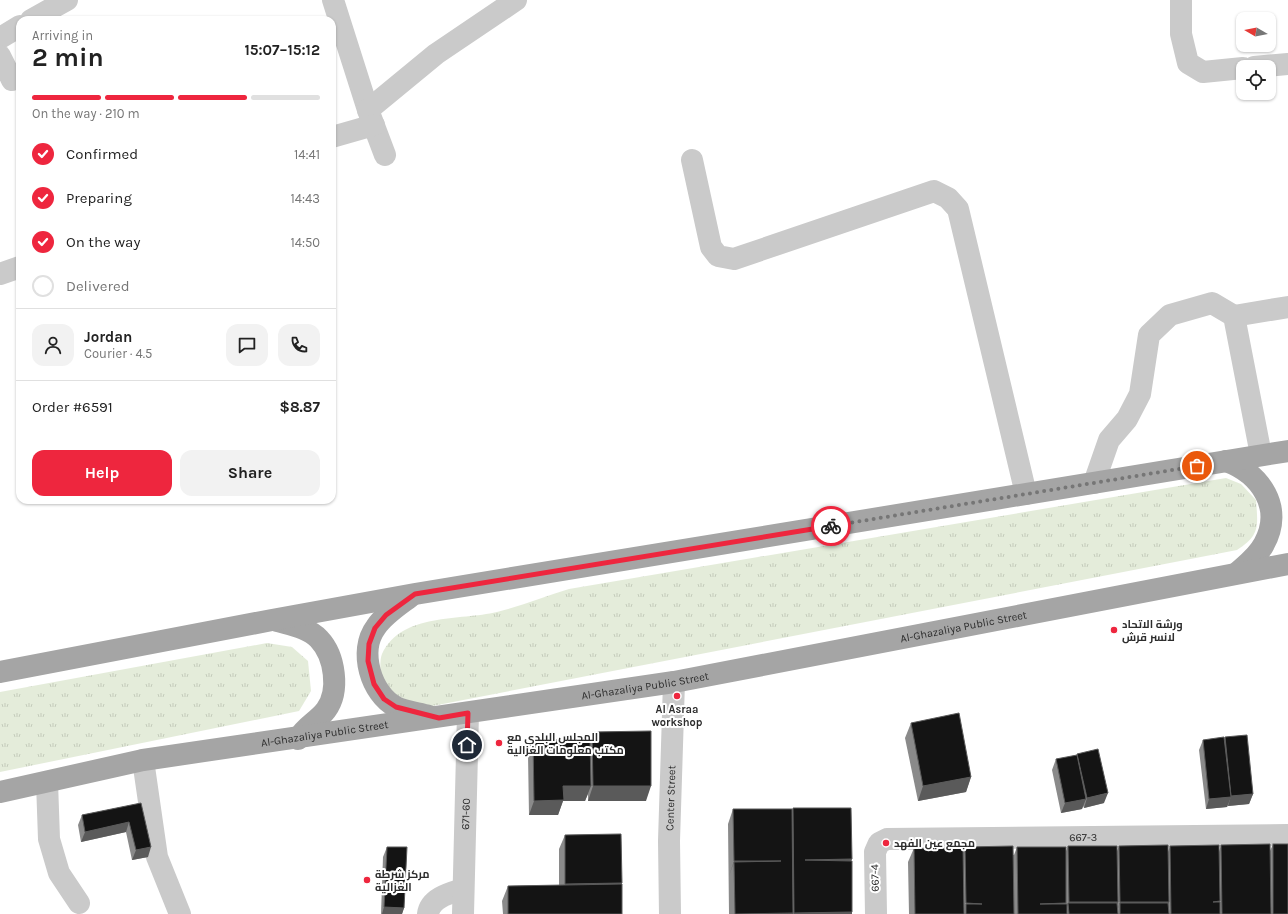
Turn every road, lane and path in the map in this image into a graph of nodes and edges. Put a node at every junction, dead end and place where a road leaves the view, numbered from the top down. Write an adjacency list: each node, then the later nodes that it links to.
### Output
1 (67, 0): 5 (street)
2 (333, 0): 13 (street)
3 (516, 0): 13 (street)
4 (1181, 0): 11 (street)
5 (38, 16)
6 (16, 28): 7 (street)
7 (0, 38)
8 (0, 56): 12 (street)
9 (1288, 64): 10 (street)
10 (1276, 65)
11 (1236, 69)
12 (12, 80)
13 (371, 118): 14 (street); 15 (street)
14 (336, 135)
15 (386, 155)
16 (692, 160): 25 (street)
17 (16, 268): 18 (street)
18 (0, 274)
19 (1288, 307): 20 (street)
20 (1234, 316): 22 (street); 24 (street)
21 (1288, 451): 22 (main road)
22 (1261, 455): 23 (main road)
23 (1226, 461): 24 (main road); 27 (main road)
24 (1094, 483): 25 (main road)
25 (1026, 494): 28 (main road)
26 (1288, 564): 27 (main road, Al-Ghazaliya Public Street)
27 (1237, 573): 31 (main road, Al-Ghazaliya Public Street)
28 (415, 594): 29 (main road); 33 (main road)
29 (272, 620): 30 (main road); 34 (main road)
30 (0, 672)
31 (674, 682): 32 (main road, Al-Ghazaliya Public Street); 45 (street, Center Street)
32 (468, 713): 33 (main road, Al-Ghazaliya Public Street); 40 (street, 671-60)
33 (439, 718): 34 (main road, Al-Ghazaliya Public Street)
34 (298, 738): 35 (main road, Al-Ghazaliya Public Street)
35 (143, 760): 36 (main road, Al-Ghazaliya Public Street); 42 (street)
36 (47, 782): 37 (main road, Al-Ghazaliya Public Street); 41 (street)
37 (0, 792)
38 (1288, 835): 39 (street, 667-3)
39 (879, 843): 46 (street, 667-4)
40 (463, 889): 43 (street); 44 (street, 671-60)
41 (79, 903)
42 (180, 914)
43 (428, 914)
44 (462, 914)
45 (670, 914)
46 (876, 914)

